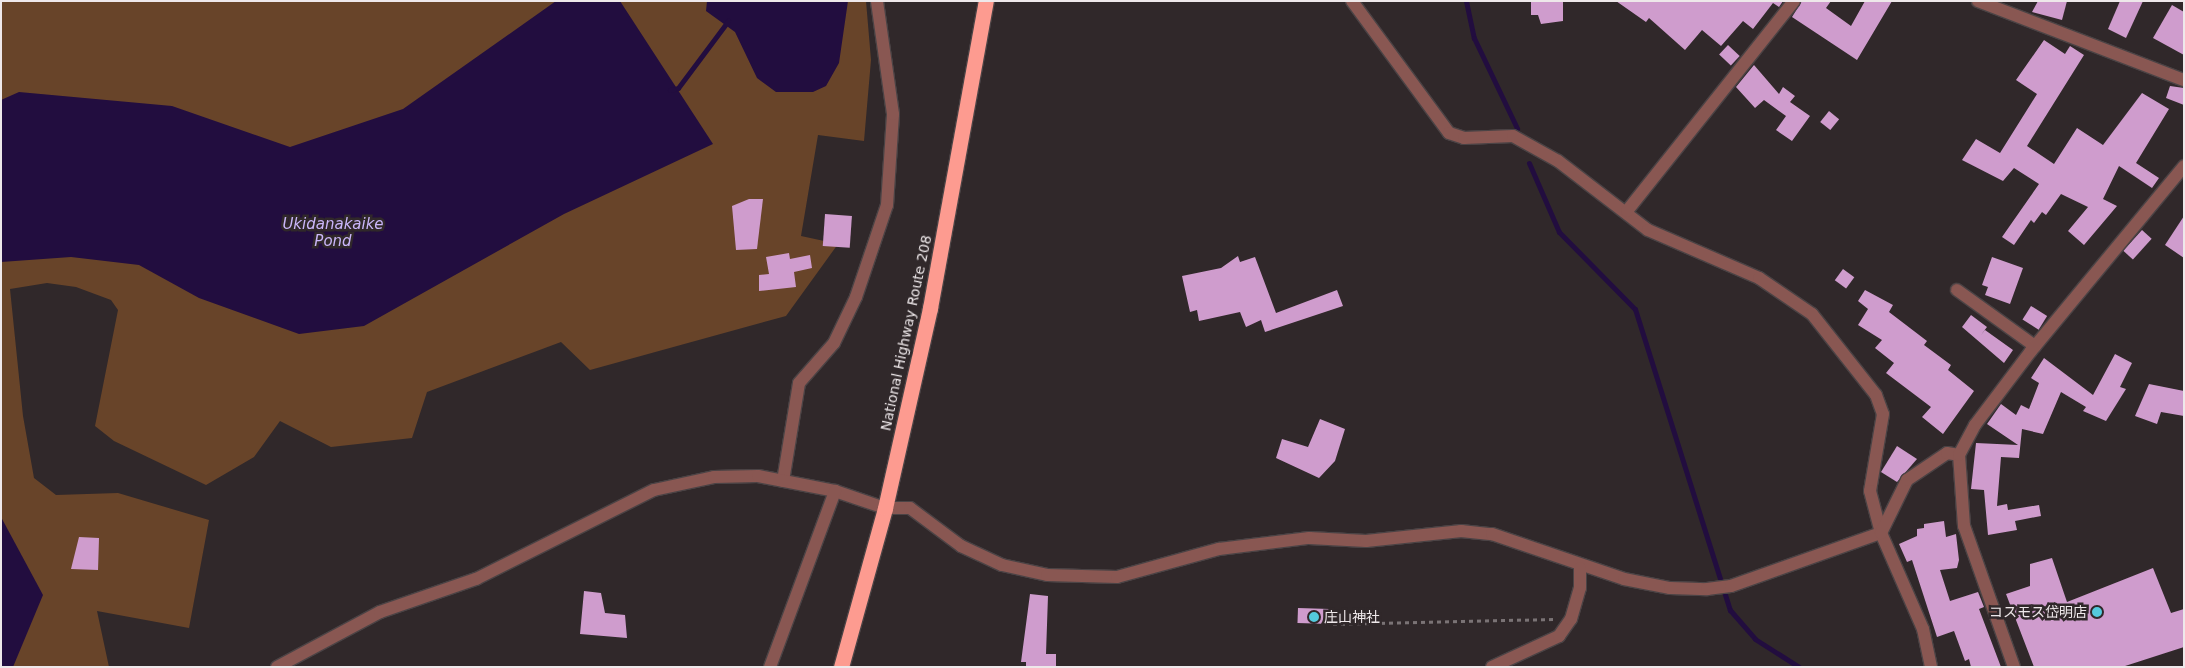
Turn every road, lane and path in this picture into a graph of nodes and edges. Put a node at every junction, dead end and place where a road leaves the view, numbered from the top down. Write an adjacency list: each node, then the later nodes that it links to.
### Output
1 (877, 1): 12 (street)
2 (986, 1): 14 (highway, National Highway Route 208)
3 (1352, 1): 8 (street)
4 (1794, 1): 8 (street)
5 (1978, 1): 6 (street)
6 (2184, 80)
7 (2184, 166): 10 (street)
8 (1627, 211): 15 (street)
9 (1957, 290): 10 (street)
10 (2035, 346): 11 (street)
11 (1959, 455): 15 (street); 24 (street)
12 (783, 480): 13 (street); 19 (street)
13 (835, 491): 14 (street); 20 (street)
14 (885, 508): 16 (street); 21 (highway, National Highway Route 208)
15 (1881, 533): 16 (street); 23 (street)
16 (1580, 568): 17 (street)
17 (1571, 619): 18 (path); 22 (street)
18 (1333, 624)
19 (277, 667)
20 (770, 667)
21 (841, 667)
22 (1492, 667)
23 (1932, 667)
24 (2014, 667)

